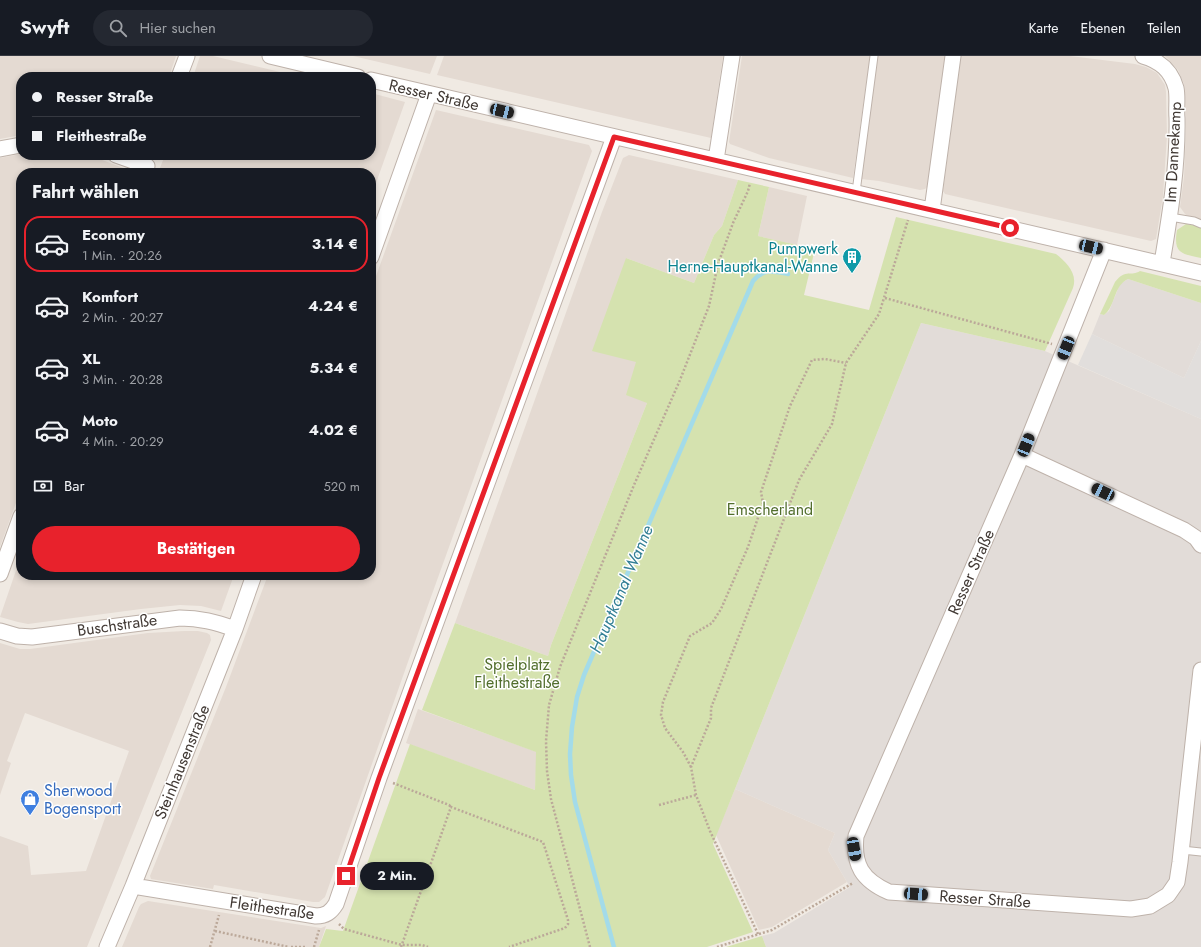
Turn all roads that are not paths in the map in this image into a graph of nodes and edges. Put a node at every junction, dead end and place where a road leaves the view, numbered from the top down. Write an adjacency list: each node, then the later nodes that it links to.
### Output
1 (187, 56): 7 (street)
2 (270, 56): 8 (street)
3 (732, 56): 15 (street)
4 (874, 56): 17 (lane)
5 (953, 56): 18 (street)
6 (1143, 56): 19 (street, Im Dannekamp)
7 (181, 72)
8 (337, 72)
9 (376, 81): 10 (street, Resser Straße)
10 (429, 94): 11 (street, Resser Straße); 21 (street)
11 (614, 137): 15 (street, Resser Straße); 35 (street, Fleithestraße)
12 (16, 145): 13 (street)
13 (0, 148)
14 (132, 160): 16 (street)
15 (716, 160): 17 (street, Resser Straße)
16 (148, 165)
17 (856, 192): 18 (street, Resser Straße)
18 (932, 210): 22 (street, Resser Straße)
19 (1170, 217): 20 (lane); 23 (street, Im Dannekamp)
20 (1201, 224)
21 (376, 243)
22 (1104, 250): 23 (street, Resser Straße); 25 (street, Resser Straße)
23 (1162, 263): 24 (street, Resser Straße)
24 (1201, 273)
25 (1022, 455): 27 (street); 33 (street, Resser Straße)
26 (16, 530): 28 (street)
27 (1201, 545)
28 (0, 574)
29 (252, 580): 30 (street, Steinhausenstraße)
30 (234, 629): 31 (street, Buschstraße); 35 (street, Steinhausenstraße)
31 (0, 630)
32 (1201, 670): 33 (street, Resser Straße)
33 (1182, 850): 34 (lane)
34 (1201, 852)
35 (133, 886): 36 (street, Steinhausenstraße)
36 (107, 947)

